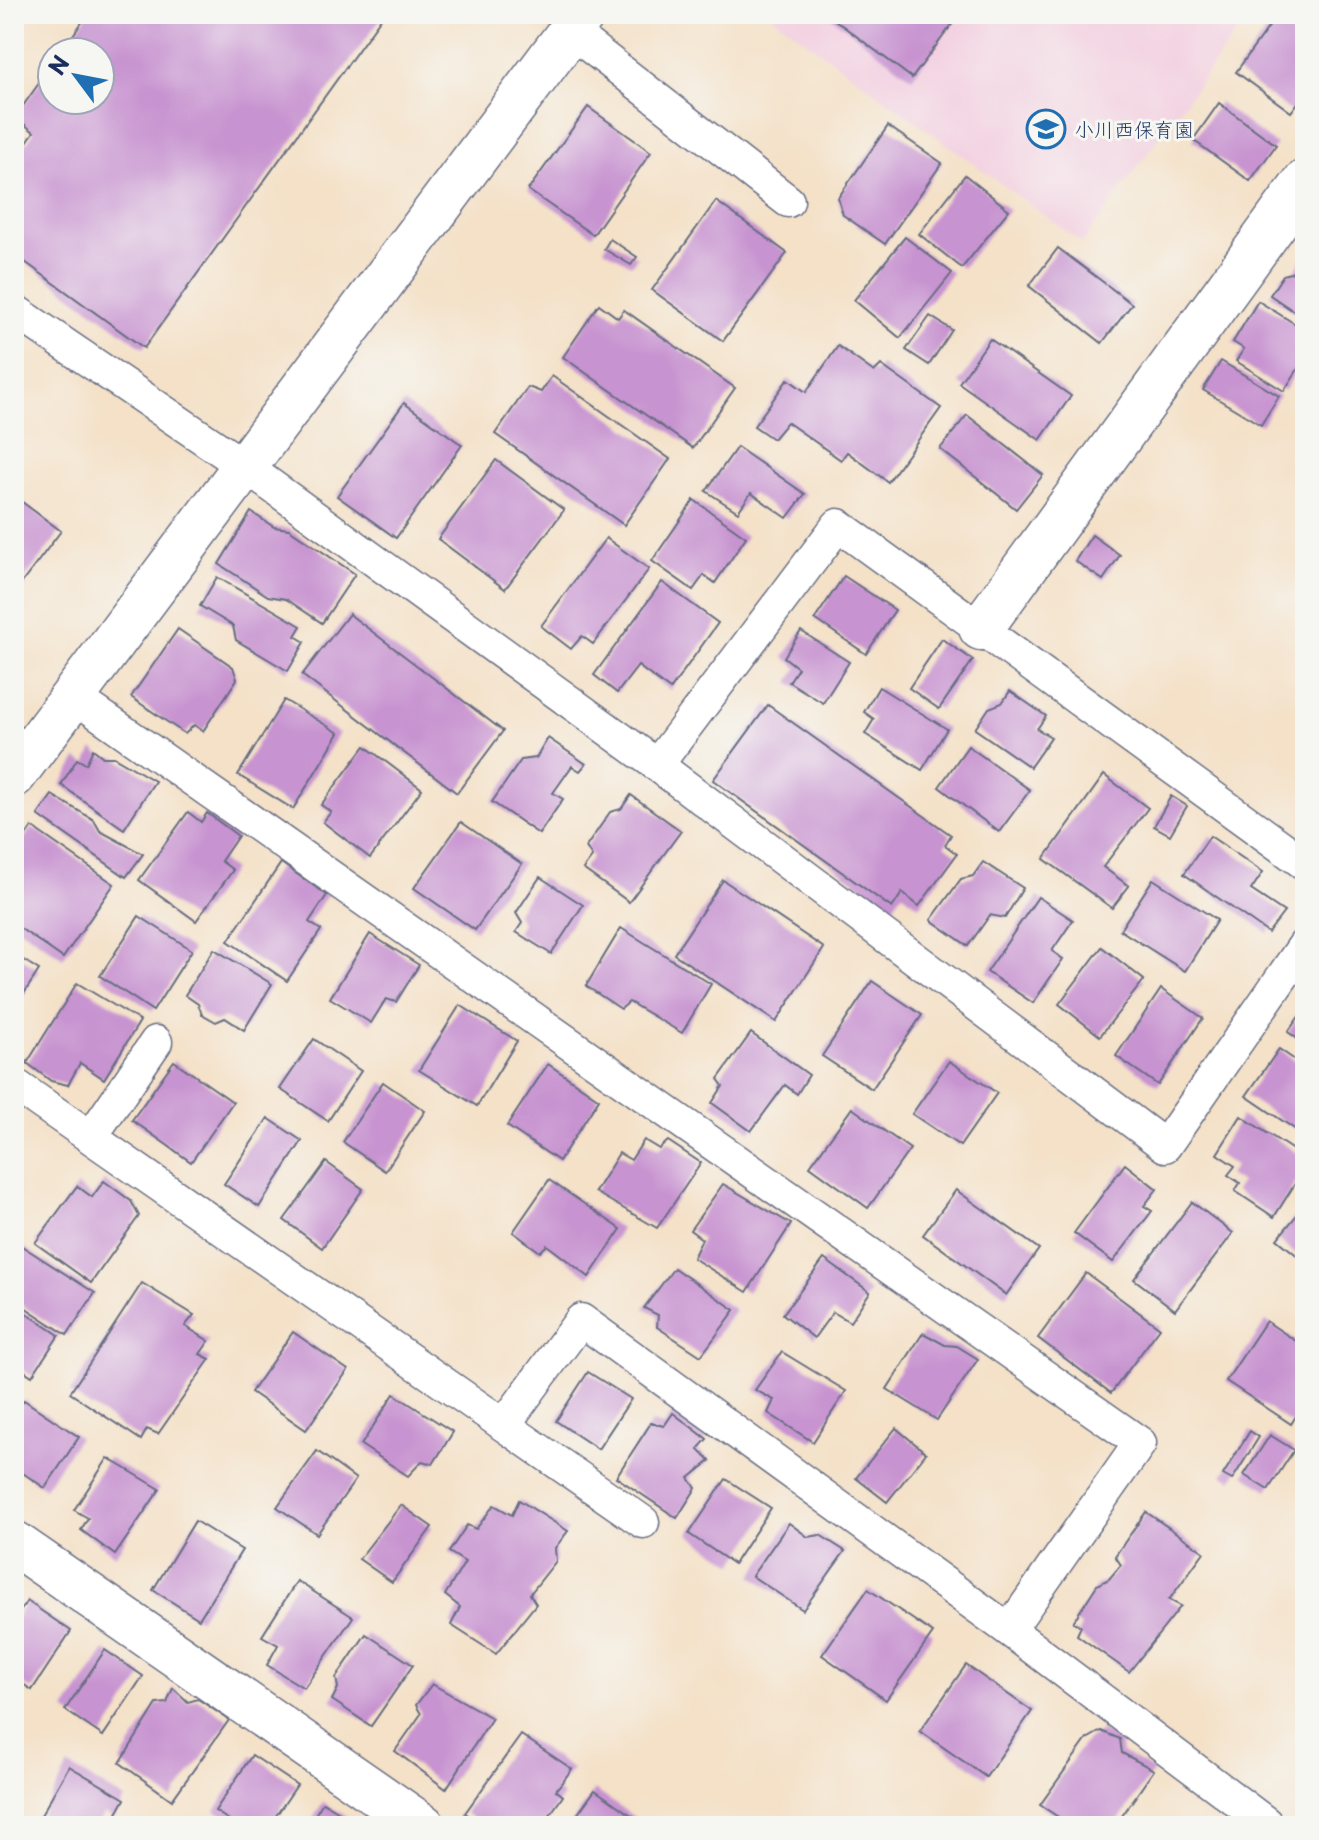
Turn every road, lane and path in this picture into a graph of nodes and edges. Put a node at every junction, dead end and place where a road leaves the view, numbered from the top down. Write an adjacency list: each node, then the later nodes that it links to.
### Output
1 (577, 22): 3 (lane); 5 (street)
2 (1300, 200): 6 (street)
3 (788, 201)
4 (14, 310): 5 (lane)
5 (244, 466): 7 (street); 8 (lane)
6 (981, 628): 8 (lane); 10 (lane)
7 (73, 696): 9 (street); 18 (lane)
8 (657, 765): 11 (lane)
9 (14, 775)
10 (1305, 864)
11 (1305, 944)
12 (156, 1042): 14 (lane)
13 (14, 1084): 14 (lane)
14 (91, 1137): 15 (lane)
15 (502, 1424): 16 (lane); 18 (lane)
16 (643, 1522)
17 (14, 1543): 19 (street)
18 (1009, 1630): 20 (lane)
19 (423, 1826)
20 (1264, 1826)

